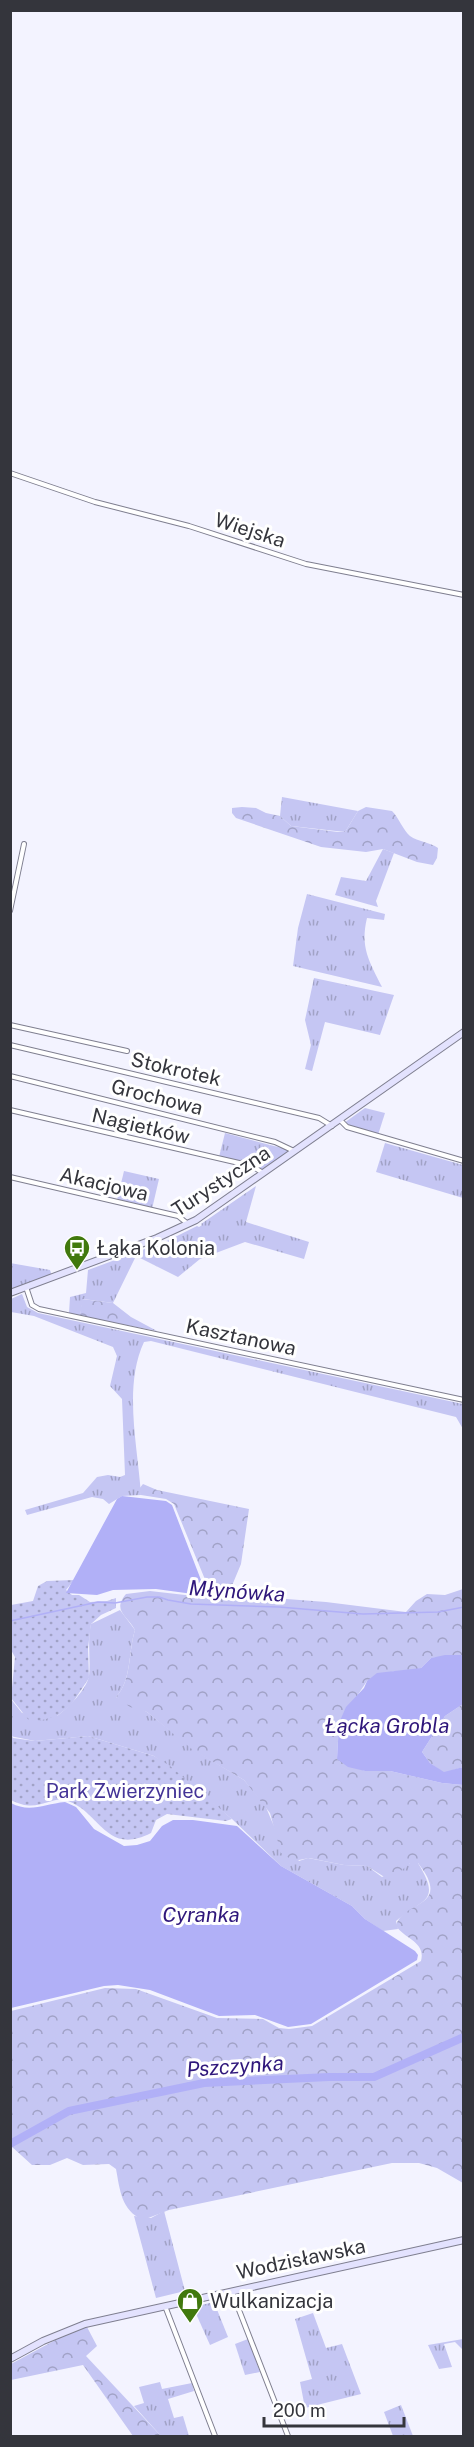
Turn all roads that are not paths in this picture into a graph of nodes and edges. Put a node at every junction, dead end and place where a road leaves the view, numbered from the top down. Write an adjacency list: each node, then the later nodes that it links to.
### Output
1 (10, 473): 2 (street, Wiejska)
2 (464, 595)
3 (24, 844): 4 (street)
4 (10, 911)
5 (10, 1024): 8 (street)
6 (464, 1032): 11 (main road, Turystyczna)
7 (10, 1046): 12 (street, Stokrotek)
8 (127, 1052)
9 (10, 1076): 13 (street, Grochowa)
10 (10, 1110): 15 (street, Nagietków)
11 (340, 1120): 12 (main road, Turystyczna); 14 (street)
12 (332, 1126): 13 (main road, Turystyczna)
13 (295, 1152): 15 (main road, Turystyczna)
14 (464, 1161)
15 (263, 1174): 17 (main road, Turystyczna)
16 (10, 1177): 17 (street, Akacjowa)
17 (188, 1224): 18 (main road, Turystyczna)
18 (26, 1287): 19 (main road, Turystyczna); 20 (street, Kasztanowa)
19 (10, 1293)
20 (464, 1400)
21 (464, 2240): 22 (main road, Wodzisławska)
22 (231, 2291): 23 (main road, Wodzisławska); 26 (street)
23 (165, 2306): 24 (main road, Wodzisławska); 25 (street)
24 (10, 2359)
25 (215, 2436)
26 (288, 2436)

